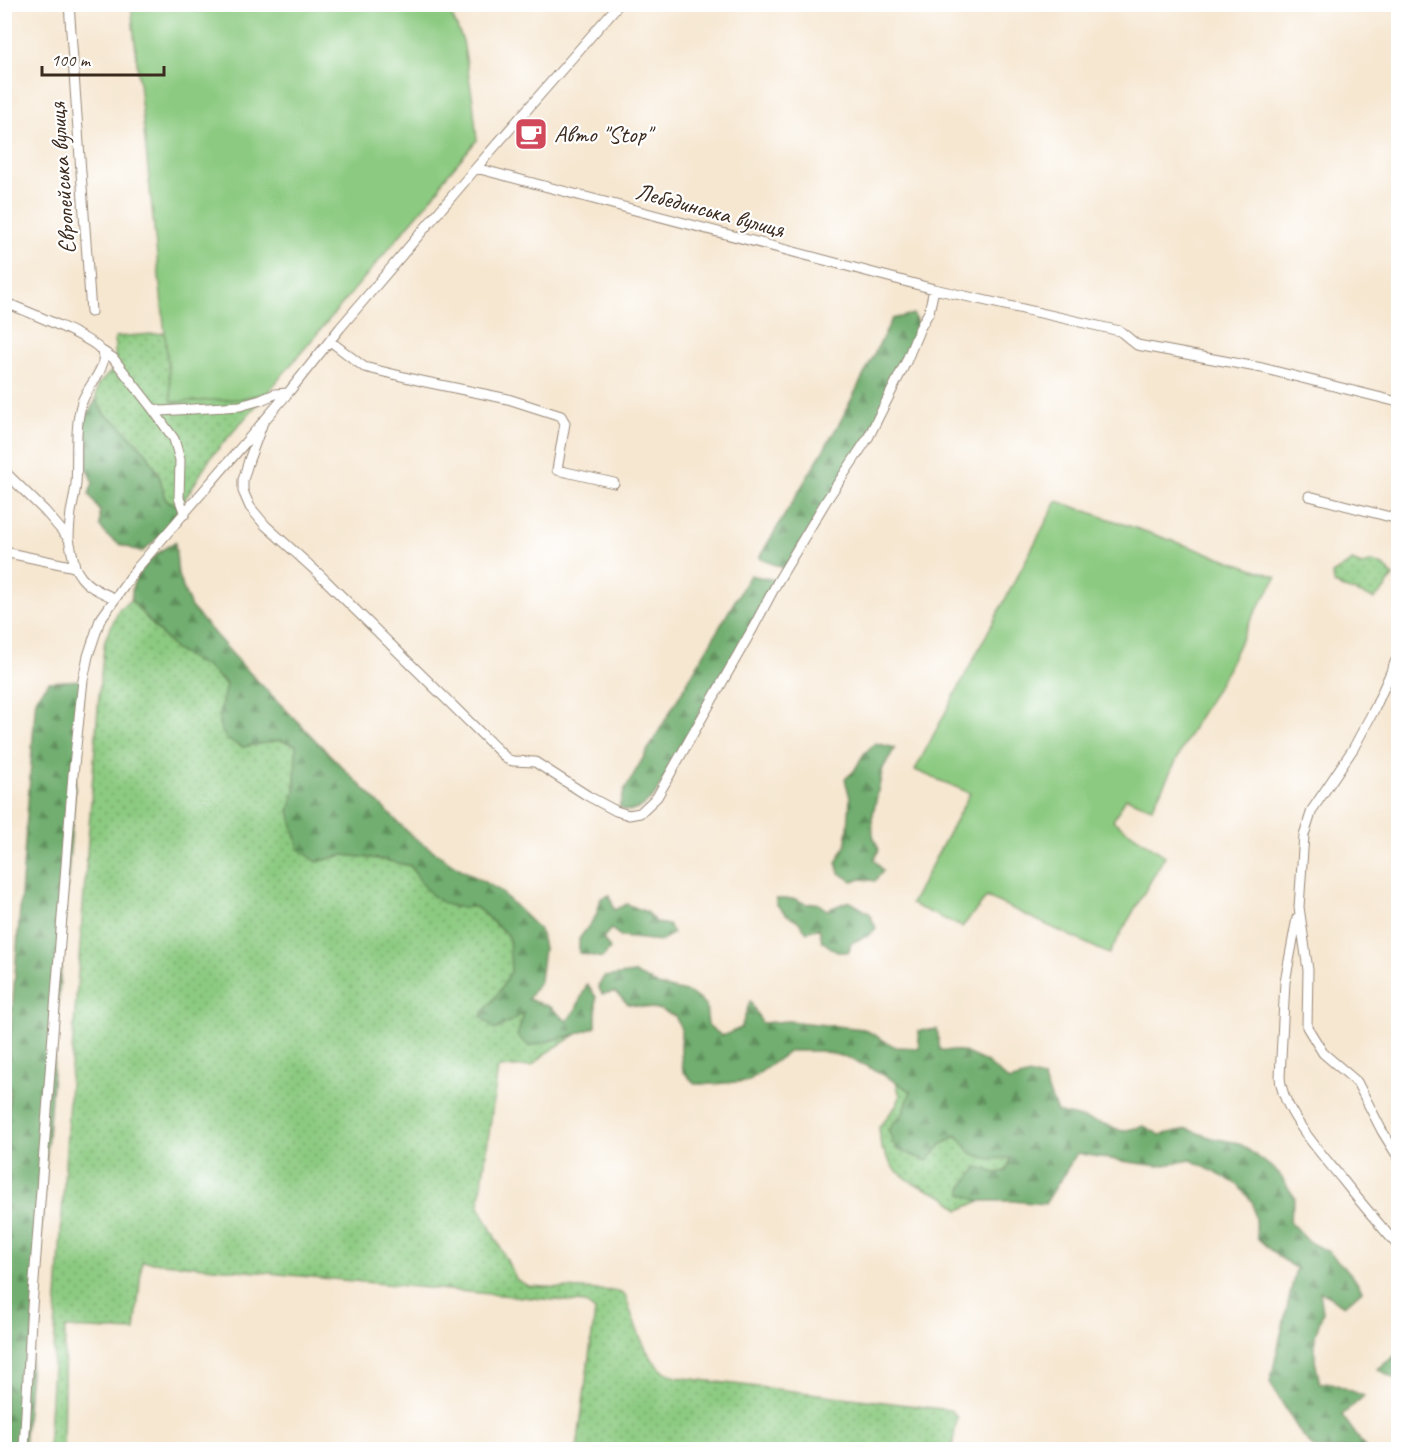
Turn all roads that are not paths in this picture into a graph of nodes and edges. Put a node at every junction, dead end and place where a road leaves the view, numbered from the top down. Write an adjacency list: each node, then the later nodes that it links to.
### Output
1 (69, 4): 6 (street, Європейська вулиця)
2 (619, 4): 3 (street)
3 (476, 168): 4 (street, Лебединська вулиця); 7 (street)
4 (934, 289): 10 (street, Лебединська вулиця); 12 (street)
5 (4, 302): 8 (street)
6 (91, 312)
7 (330, 341): 9 (street); 14 (street)
8 (102, 351): 11 (street); 18 (street)
9 (288, 393): 11 (street); 12 (street)
10 (1398, 402)
11 (152, 408): 16 (street)
12 (264, 420): 16 (street)
13 (4, 471): 18 (street)
14 (614, 483)
15 (1309, 496): 17 (street)
16 (185, 514): 21 (street)
17 (1398, 519)
18 (69, 539): 20 (street)
19 (4, 552): 20 (street)
20 (75, 567): 21 (street)
21 (114, 598): 26 (street)
22 (1398, 656): 23 (street)
23 (1299, 907): 24 (street); 25 (street)
24 (1398, 1157)
25 (1398, 1246)
26 (24, 1449)

